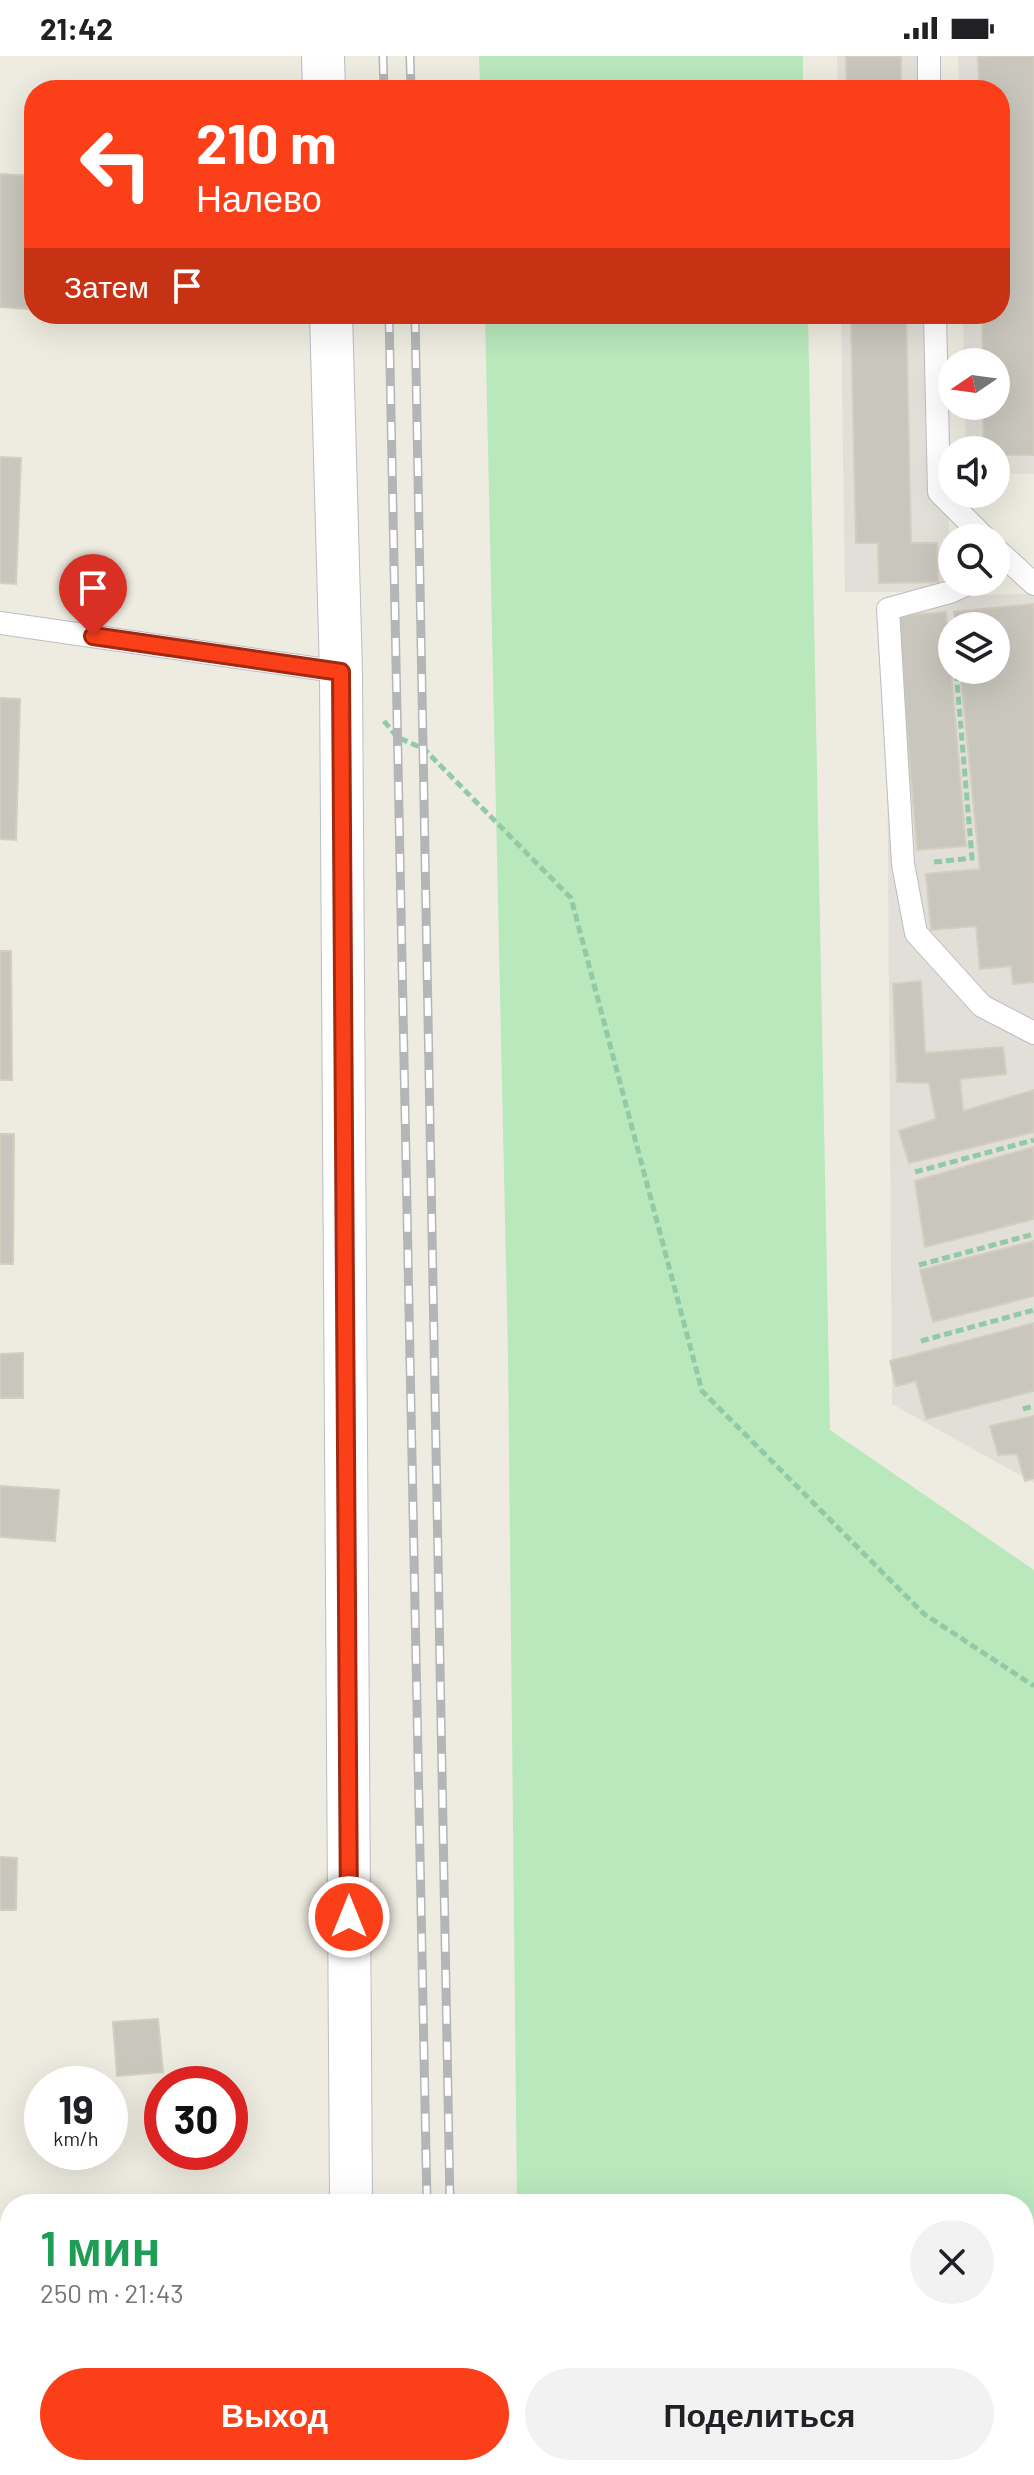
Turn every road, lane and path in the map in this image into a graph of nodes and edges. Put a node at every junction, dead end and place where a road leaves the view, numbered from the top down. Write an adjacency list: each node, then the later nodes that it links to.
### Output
1 (323, 56): 3 (street)
2 (929, 56): 4 (lane)
3 (324, 80)
4 (929, 80)
5 (331, 324): 12 (street)
6 (935, 324): 7 (lane)
7 (971, 524)
8 (1010, 567): 9 (lane)
9 (1034, 584)
10 (938, 595): 14 (lane)
11 (0, 623): 12 (lane)
12 (341, 672): 24 (path); 25 (street)
13 (957, 684): 14 (path)
14 (903, 864): 15 (lane)
15 (1034, 1033)
16 (1034, 1140): 17 (path)
17 (915, 1172)
18 (1034, 1234): 19 (path)
19 (919, 1265)
20 (1034, 1310): 21 (path)
21 (921, 1341)
22 (1034, 1406): 23 (path)
23 (1023, 1409)
24 (1034, 1686)
25 (351, 2194)

